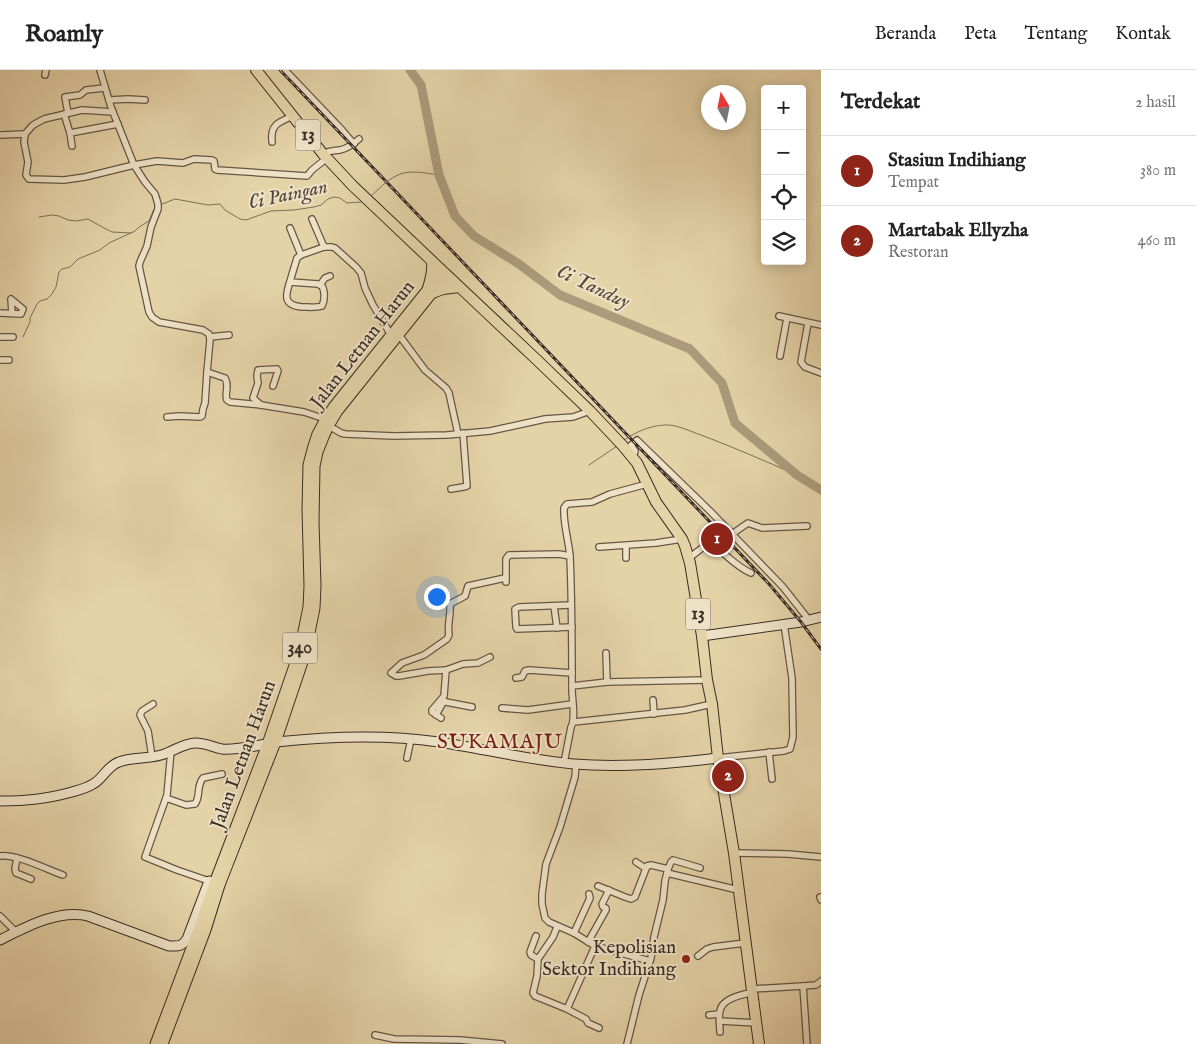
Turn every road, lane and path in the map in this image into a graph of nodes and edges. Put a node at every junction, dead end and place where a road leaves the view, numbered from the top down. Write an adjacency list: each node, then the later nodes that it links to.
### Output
1 (100, 70): 4 (street)
2 (256, 70): 9 (highway, 13)
3 (285, 70): 16 (street)
4 (104, 88): 5 (street); 8 (street)
5 (109, 100): 6 (street); 7 (street)
6 (145, 100)
7 (113, 112): 8 (street); 10 (street)
8 (66, 113): 11 (street); 12 (street)
9 (293, 116): 15 (street); 18 (highway, 13)
10 (118, 124): 12 (street); 19 (street)
11 (25, 134): 13 (street); 19 (street)
12 (70, 134): 17 (street)
13 (0, 135)
14 (359, 139): 16 (street)
15 (272, 142)
16 (354, 144): 18 (street)
17 (72, 146)
18 (325, 156): 19 (street); 24 (highway, 13)
19 (134, 165): 41 (street)
20 (312, 218): 22 (street)
21 (290, 228): 23 (street)
22 (324, 247): 23 (street); 38 (street)
23 (301, 255): 27 (street)
24 (432, 262): 25 (highway, 13); 30 (highway)
25 (445, 274): 29 (highway, 13); 30 (main road, Jalan Letnan Harun / 340)
26 (330, 276): 28 (street)
27 (290, 282): 28 (street); 28 (street)
28 (320, 284)
29 (459, 288): 30 (highway); 49 (highway, 13)
30 (432, 290): 38 (main road, Jalan Letnan Harun / 340)
31 (0, 313): 32 (street)
32 (12, 314)
33 (779, 316): 34 (street)
34 (787, 318): 35 (street); 42 (street)
35 (808, 322): 36 (street); 46 (street)
36 (821, 324)
37 (229, 334): 41 (street)
38 (395, 335): 51 (main road, Jalan Letnan Harun / 340); 52 (street)
39 (0, 337): 40 (street)
40 (13, 337)
41 (210, 337): 45 (street)
42 (780, 356)
43 (0, 360): 44 (street)
44 (9, 360)
45 (207, 372): 48 (street); 50 (street)
46 (821, 373)
47 (272, 386): 48 (street)
48 (261, 404): 51 (street)
49 (590, 411): 52 (street); 53 (highway, 13)
50 (167, 417)
51 (327, 423): 52 (street); 92 (main road, Jalan Letnan Harun / 340)
52 (460, 434): 55 (street)
53 (633, 456): 54 (highway, 13); 57 (street)
54 (647, 484): 58 (highway, 13); 61 (street)
55 (451, 489)
56 (807, 526): 57 (street)
57 (732, 534): 68 (street)
58 (682, 539): 59 (street); 63 (highway, 13)
59 (626, 546): 60 (street); 62 (street)
60 (599, 547)
61 (570, 556): 65 (street); 75 (street)
62 (626, 558)
63 (689, 558): 64 (street); 72 (highway, 13)
64 (751, 573)
65 (571, 605): 66 (street); 70 (street)
66 (554, 606): 71 (street); 71 (street)
67 (821, 617): 68 (street)
68 (809, 620): 69 (street)
69 (784, 624): 72 (street); 94 (street)
70 (572, 627): 71 (street); 76 (street)
71 (556, 628)
72 (702, 636): 78 (highway, 13)
73 (606, 653): 79 (street)
74 (490, 657): 75 (street)
75 (446, 670): 81 (street)
76 (572, 673): 77 (street); 80 (street)
77 (516, 678)
78 (707, 680): 79 (street); 85 (highway, 13)
79 (606, 682): 80 (street)
80 (572, 686): 84 (street)
81 (443, 700): 86 (street); 89 (street)
82 (653, 700): 88 (street)
83 (153, 704): 95 (street)
84 (572, 704): 87 (street); 90 (street)
85 (712, 704): 88 (street); 97 (highway, 13)
86 (472, 706)
87 (502, 708)
88 (654, 714): 90 (street)
89 (439, 717)
90 (574, 722): 98 (street)
91 (411, 739): 92 (street); 96 (street); 98 (street)
92 (272, 743): 93 (street); 114 (main road, Jalan Letnan Harun / 340)
93 (171, 751): 95 (street); 102 (street)
94 (770, 752): 97 (street); 101 (street)
95 (152, 757): 103 (street)
96 (407, 758)
97 (718, 758): 99 (street); 104 (highway, 13)
98 (564, 763): 99 (street)
99 (576, 764): 120 (street)
100 (222, 774): 102 (street)
101 (772, 779)
102 (166, 798): 114 (street)
103 (0, 801)
104 (734, 853): 106 (street); 117 (highway, 13)
105 (0, 856): 107 (street)
106 (821, 857)
107 (17, 858): 112 (street); 113 (street)
108 (636, 862): 109 (street)
109 (645, 868): 111 (street); 116 (street)
110 (700, 868): 111 (street)
111 (667, 871): 117 (street); 130 (street)
112 (63, 876)
113 (31, 879)
114 (214, 883): 121 (street); 141 (main road, Jalan Letnan Harun / 340); 142 (main road, Jalan Letnan Harun / 340)
115 (598, 886): 116 (street)
116 (609, 890): 125 (street)
117 (738, 890): 126 (highway, 13)
118 (589, 894): 122 (street)
119 (0, 916): 121 (street)
120 (557, 927): 122 (street); 129 (street)
121 (16, 932): 124 (street)
122 (574, 933): 125 (street)
123 (536, 936): 129 (street)
124 (0, 940)
125 (588, 942): 127 (street)
126 (746, 943): 128 (street); 133 (highway, 13)
127 (595, 946): 130 (street); 134 (street)
128 (698, 956)
129 (538, 959): 134 (street)
130 (650, 960): 144 (street)
131 (821, 981): 132 (street)
132 (804, 986): 133 (street); 146 (street)
133 (752, 990): 136 (street); 137 (highway, 13)
134 (567, 1009): 138 (street)
135 (708, 1015): 136 (street)
136 (719, 1018): 137 (street); 139 (street)
137 (757, 1022): 145 (highway, 13)
138 (599, 1028)
139 (720, 1032)
140 (375, 1035): 143 (street)
141 (155, 1044)
142 (163, 1044)
143 (502, 1044)
144 (626, 1044)
145 (759, 1044)
146 (807, 1044)

